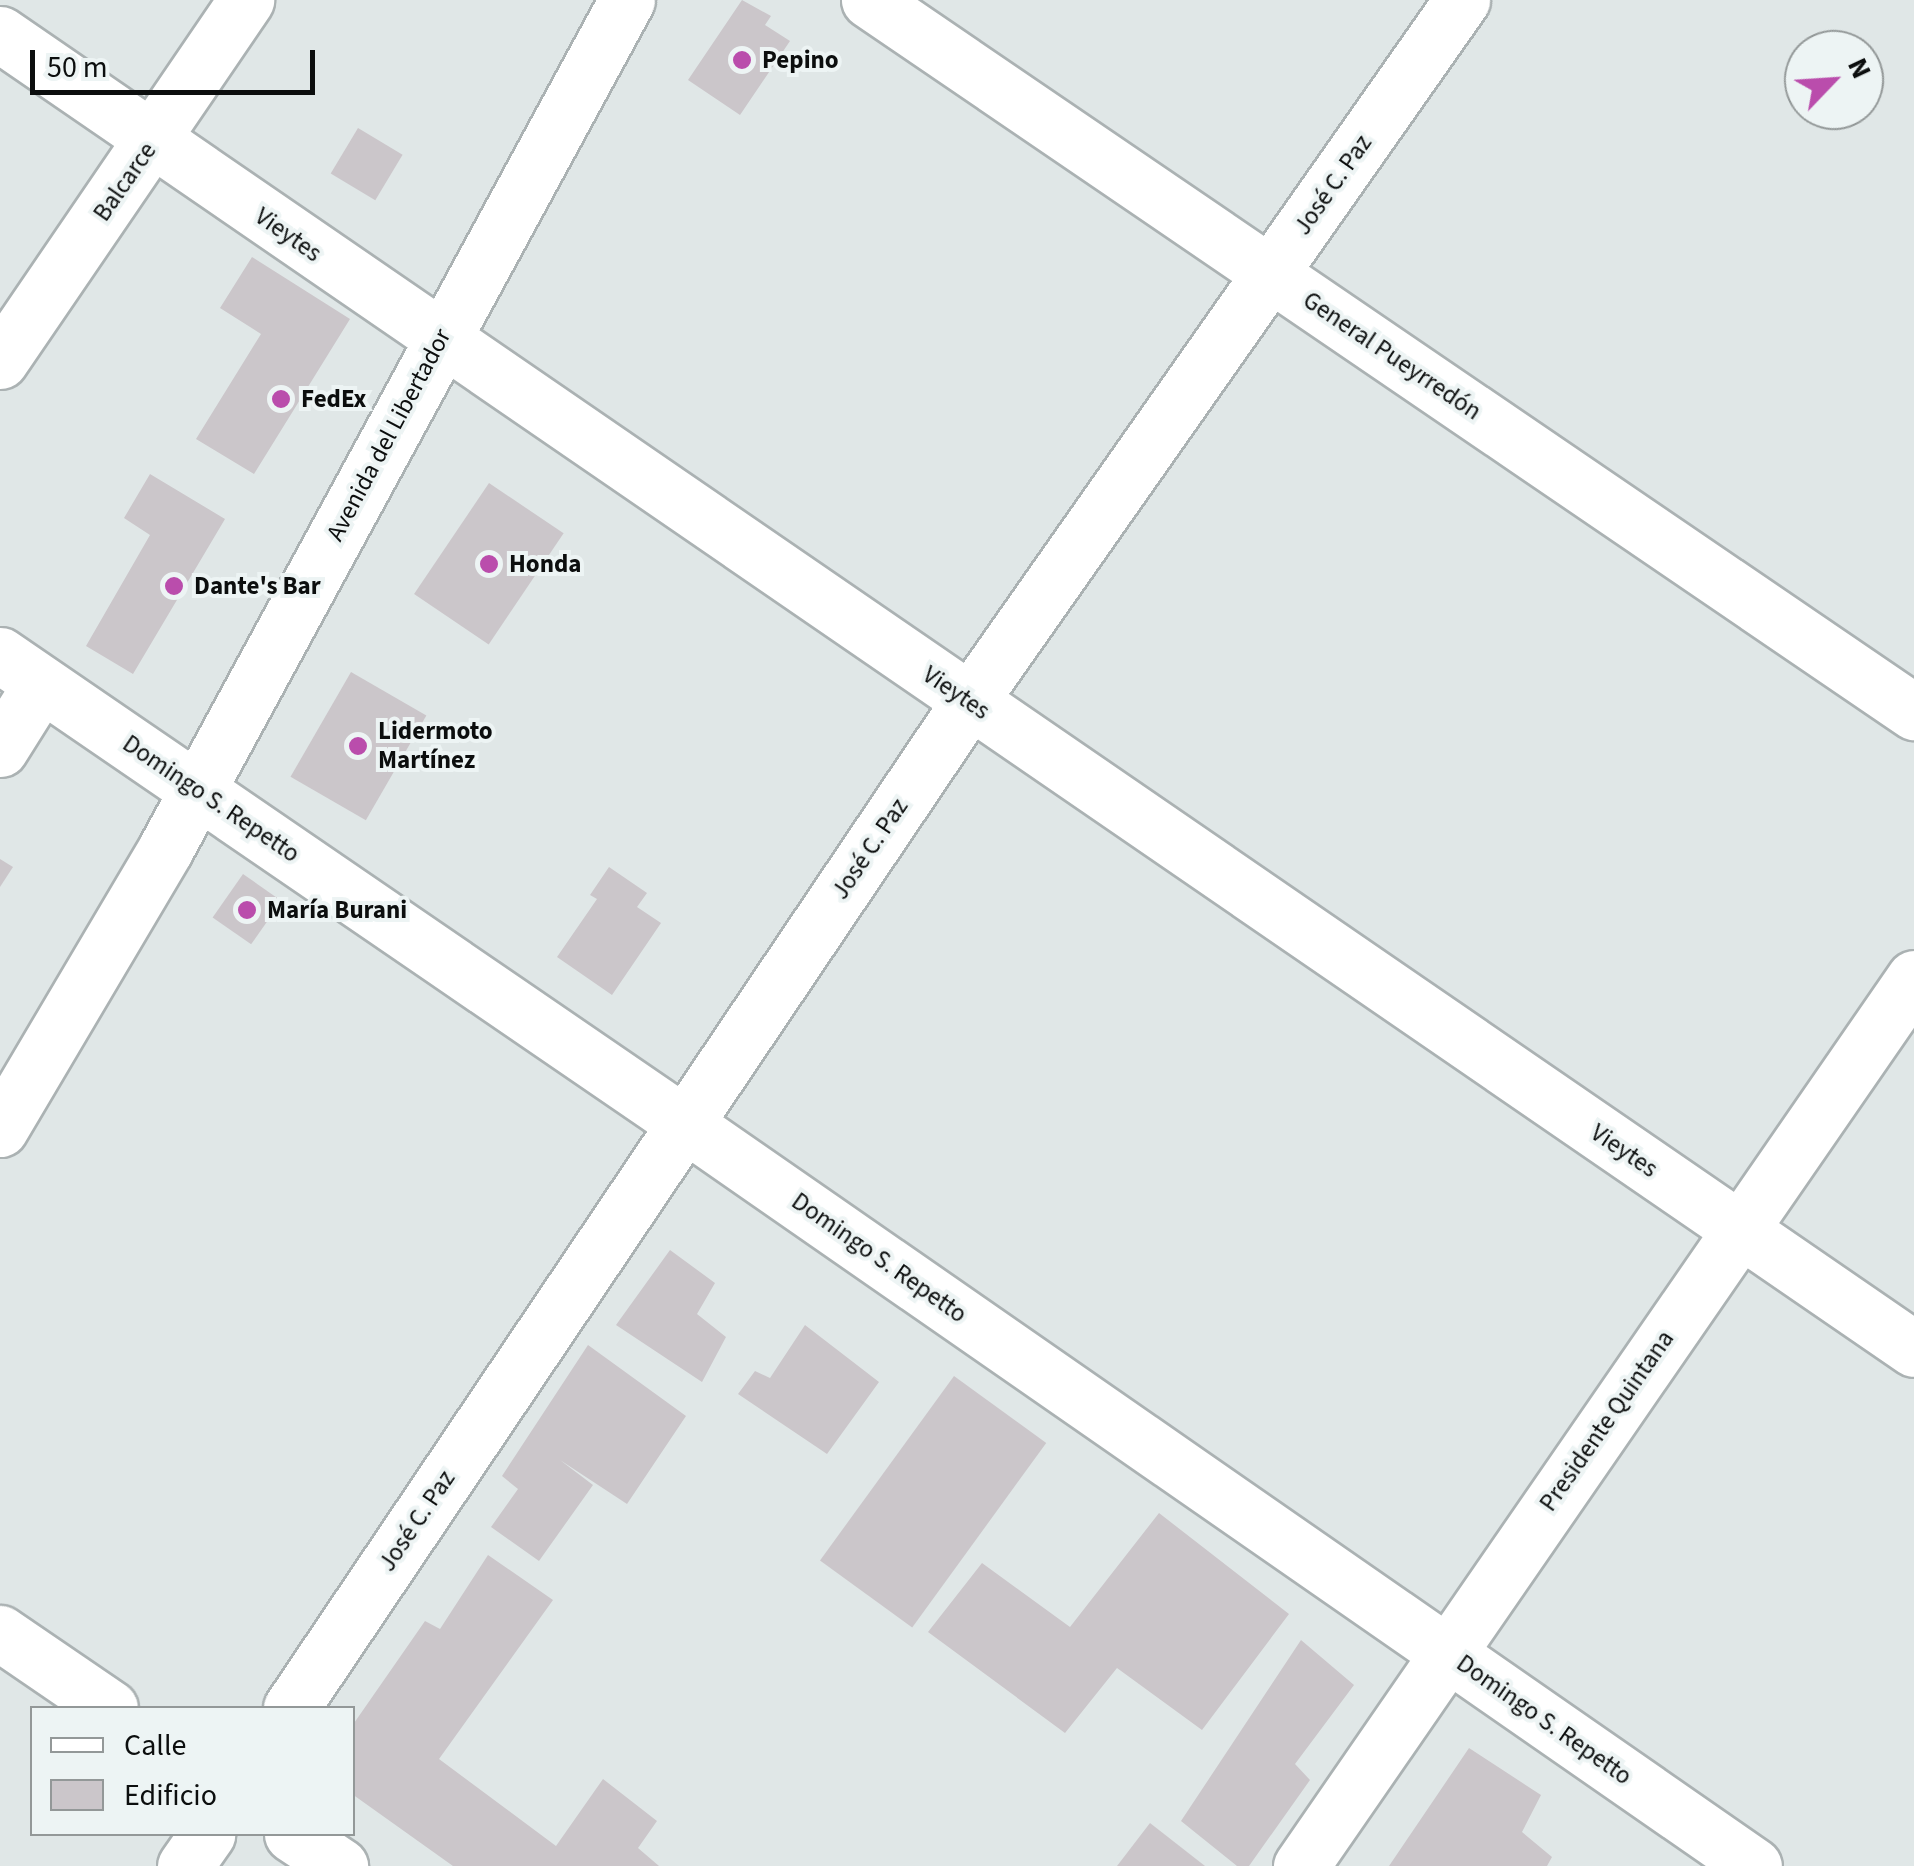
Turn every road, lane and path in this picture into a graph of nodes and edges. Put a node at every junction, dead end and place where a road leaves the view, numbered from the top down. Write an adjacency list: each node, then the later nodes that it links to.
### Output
1 (246, 0): 6 (street, Balcarce)
2 (627, 0): 8 (street, Avenida del Libertador)
3 (869, 0): 7 (street, General Pueyrredón)
4 (1462, 0): 7 (street, José C. Paz)
5 (0, 34): 6 (street, Vieytes)
6 (154, 141): 8 (street, Vieytes); 9 (street, Balcarce)
7 (1270, 274): 11 (street, José C. Paz); 12 (street, General Pueyrredón)
8 (440, 340): 11 (street, Vieytes); 14 (street, Avenida del Libertador)
9 (0, 362)
10 (21, 669): 13 (street); 14 (street, Domingo S. Repetto)
11 (969, 702): 16 (street, José C. Paz); 18 (street, Vieytes)
12 (1914, 712)
13 (0, 749)
14 (198, 790): 16 (street, Domingo S. Repetto); 17 (street, Avenida del Libertador)
15 (1914, 978): 18 (street, Presidente Quintana)
16 (685, 1124): 21 (street, Domingo S. Repetto); 23 (street, José C. Paz)
17 (0, 1128)
18 (1739, 1230): 19 (street, Vieytes); 21 (street, Presidente Quintana)
19 (1914, 1349)
20 (0, 1633): 22 (street)
21 (1447, 1653): 28 (street, Presidente Quintana); 29 (street, Domingo S. Repetto)
22 (107, 1706)
23 (292, 1706)
24 (206, 1836): 26 (street)
25 (295, 1836): 27 (street)
26 (185, 1866)
27 (340, 1866)
28 (1302, 1866)
29 (1754, 1866)

